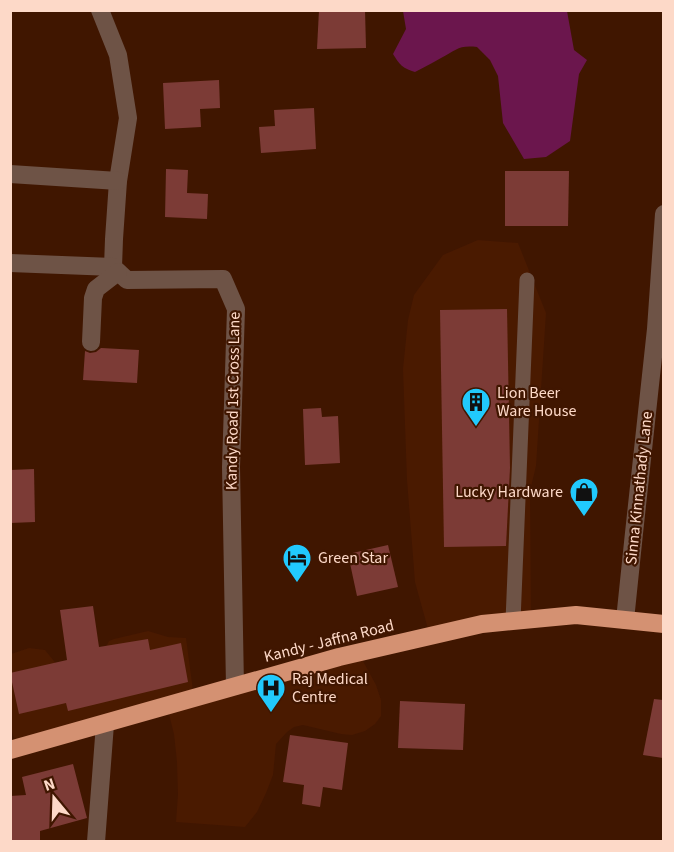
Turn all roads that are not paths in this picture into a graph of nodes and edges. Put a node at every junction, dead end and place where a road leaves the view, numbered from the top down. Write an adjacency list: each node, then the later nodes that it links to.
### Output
1 (100, 10): 3 (street)
2 (10, 174): 3 (street)
3 (118, 181): 6 (street)
4 (663, 214): 9 (street, Sinna Kinnathady Lane)
5 (10, 263): 6 (street)
6 (116, 269): 8 (street); 12 (street, Kandy Road 1st Cross Lane)
7 (526, 279): 10 (lane)
8 (91, 342)
9 (625, 620): 10 (highway, Kandy - Jaffna Road); 11 (highway, Kandy - Jaffna Road)
10 (513, 621): 12 (highway, Kandy - Jaffna Road)
11 (663, 624)
12 (236, 686): 13 (highway, Kandy - Jaffna Road)
13 (105, 724): 14 (highway, Kandy - Jaffna Road); 15 (street)
14 (10, 750)
15 (96, 842)

